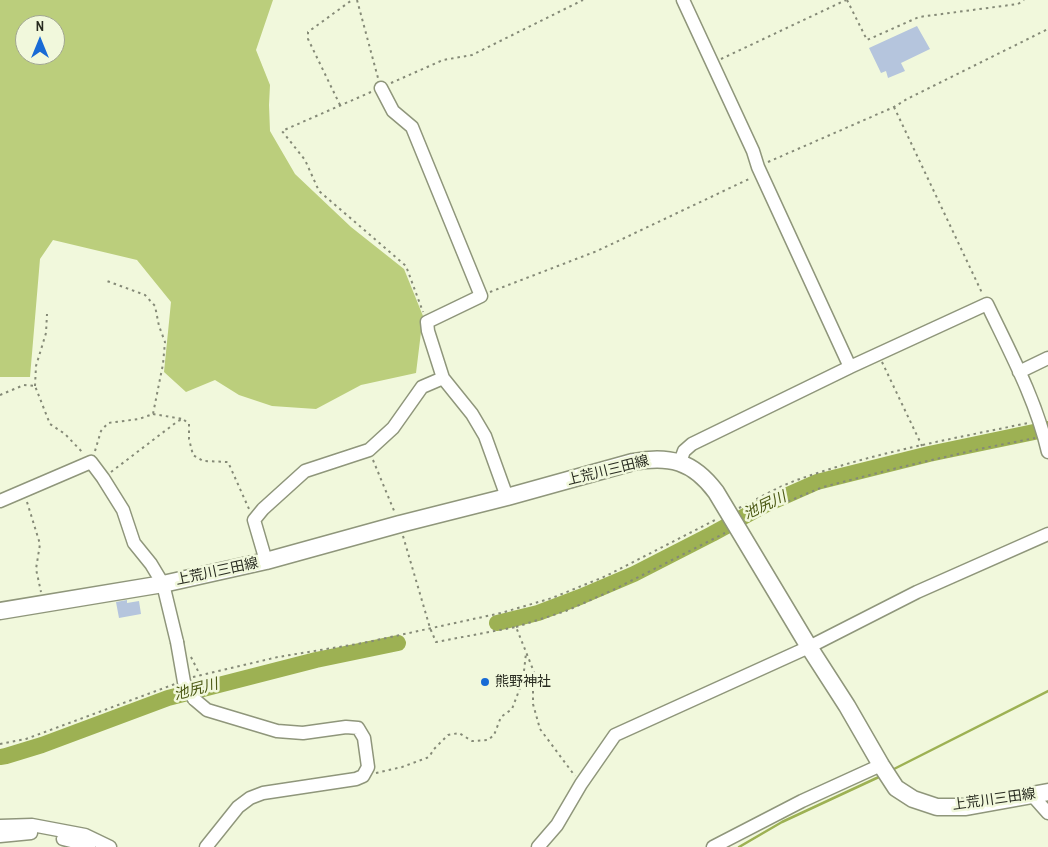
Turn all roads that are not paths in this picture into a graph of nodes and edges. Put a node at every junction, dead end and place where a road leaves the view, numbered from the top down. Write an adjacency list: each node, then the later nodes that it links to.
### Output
1 (683, 0): 4 (street)
2 (381, 88): 6 (street)
3 (1048, 358): 5 (street)
4 (850, 367): 5 (street); 9 (street)
5 (1019, 372): 7 (street)
6 (442, 378): 10 (street); 13 (street)
7 (1044, 420): 8 (street)
8 (1048, 452)
9 (680, 462): 10 (main road, 上荒川三田線); 16 (main road, 上荒川三田線)
10 (507, 497): 13 (main road, 上荒川三田線)
11 (0, 501): 14 (street)
12 (1048, 534): 16 (street)
13 (266, 561): 14 (main road, 上荒川三田線)
14 (163, 584): 15 (main road, 上荒川三田線); 24 (street, bridge)
15 (0, 611)
16 (809, 647): 17 (main road, 上荒川三田線); 25 (street)
17 (885, 771): 18 (main road, 上荒川三田線); 26 (street)
18 (1040, 794): 19 (street)
19 (1048, 813)
20 (0, 826): 23 (street)
21 (0, 836): 22 (street)
22 (89, 847)
23 (110, 847)
24 (206, 847)
25 (538, 847)
26 (713, 847)

